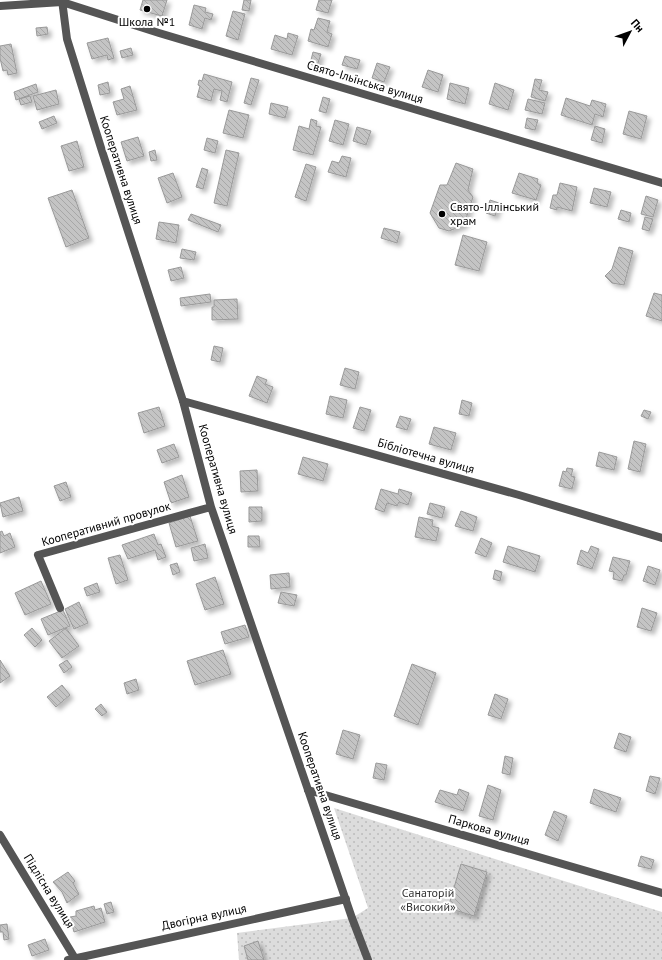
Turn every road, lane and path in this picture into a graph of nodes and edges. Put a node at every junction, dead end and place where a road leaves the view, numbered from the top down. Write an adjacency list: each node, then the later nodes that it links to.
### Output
1 (62, 1): 2 (street); 3 (street, Свято-Ільїнська вулиця); 4 (street, Кооперативна вулиця)
2 (0, 6)
3 (662, 184)
4 (183, 401): 5 (street, Кооперативна вулиця); 6 (street, Бібліотечна вулиця)
5 (211, 507): 7 (street, Кооперативний провулок); 8 (street, Кооперативна вулиця)
6 (662, 538)
7 (60, 608)
8 (308, 790): 10 (street, Паркова вулиця); 11 (street, Кооперативна вулиця)
9 (0, 835): 12 (street, Підлісна вулиця)
10 (662, 893)
11 (346, 899): 12 (street, Двогірна вулиця); 13 (street, Кооперативна вулиця)
12 (73, 959)
13 (368, 960)

